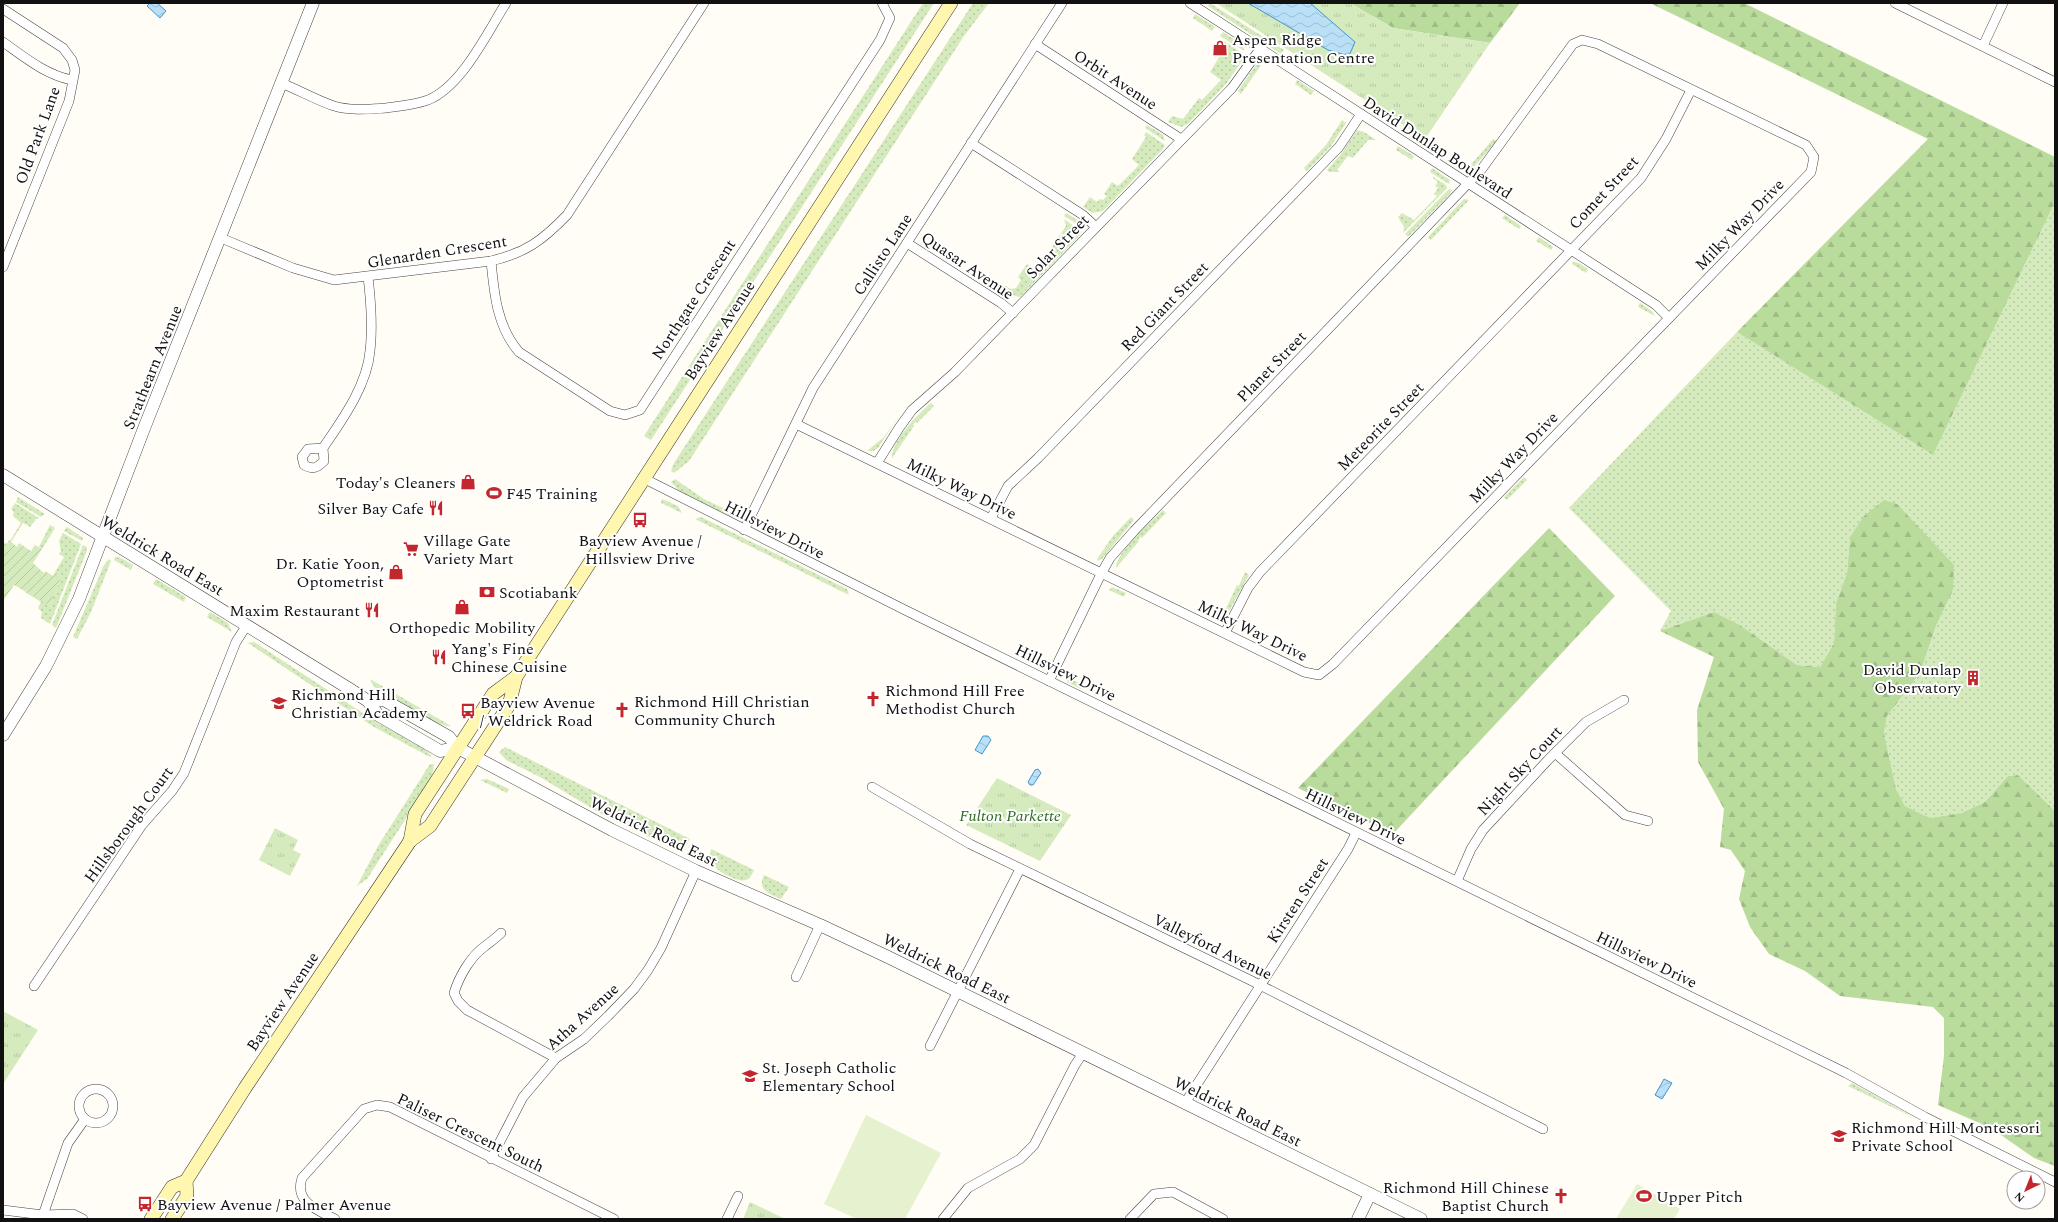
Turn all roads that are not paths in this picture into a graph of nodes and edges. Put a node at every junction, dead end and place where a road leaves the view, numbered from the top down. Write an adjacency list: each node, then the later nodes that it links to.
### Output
1 (313, 3): 17 (street, Strathearn Avenue)
2 (506, 3): 17 (street)
3 (704, 3): 27 (street, Glenarden Crescent)
4 (882, 3): 27 (street, Northgate Crescent)
5 (951, 3): 36 (main road, Bayview Avenue)
6 (1062, 3): 12 (street, Callisto Lane)
7 (1190, 3): 14 (street, David Dunlap Boulevard)
8 (1895, 3): 13 (street)
9 (2003, 3): 13 (street)
10 (3, 9): 15 (street, Old Park Lane)
11 (3, 42): 15 (street, Old Park Lane)
12 (1036, 44): 20 (street, Orbit Avenue); 21 (street, Callisto Lane)
13 (1983, 46): 16 (street)
14 (1260, 49): 19 (street, David Dunlap Boulevard); 20 (street, Solar Street)
15 (72, 80): 28 (street, Old Park Lane)
16 (2055, 82)
17 (281, 83): 24 (street, Strathearn Avenue)
18 (1691, 90): 22 (street, Milky Way Drive); 26 (street, Comet Street); 31 (street, Milky Way Drive)
19 (1361, 114): 22 (street, David Dunlap Boulevard); 37 (street, Red Giant Street)
20 (1181, 139): 23 (street, Solar Street)
21 (971, 143): 23 (street); 25 (street, Callisto Lane)
22 (1468, 184): 26 (street, David Dunlap Boulevard); 40 (street, Planet Street)
23 (1096, 227): 30 (street, Solar Street)
24 (221, 238): 29 (street, Glenarden Crescent); 39 (street, Strathearn Avenue)
25 (907, 243): 30 (street, Quasar Avenue); 32 (street, Callisto Lane)
26 (1571, 250): 31 (street, David Dunlap Boulevard); 42 (street, Meteorite Street)
27 (491, 261): 29 (street, Glenarden Crescent)
28 (3, 265)
29 (368, 277): 33 (street)
30 (1012, 313): 34 (street, Solar Street)
31 (1669, 318): 42 (street, Milky Way Drive)
32 (796, 424): 34 (street, Milky Way Drive); 38 (street, Callisto Lane)
33 (323, 448)
34 (878, 463): 37 (street, Milky Way Drive)
35 (3, 475): 39 (street, Weldrick Road East)
36 (643, 478): 38 (street, Hillsview Drive); 43 (main road, Bayview Avenue)
37 (991, 518): 40 (street, Milky Way Drive)
38 (744, 530): 44 (street, Hillsview Drive)
39 (103, 537): 41 (street, Weldrick Road East); 46 (street, Strathearn Avenue)
40 (1101, 574): 42 (street, Milky Way Drive); 44 (street, Planet Street)
41 (247, 625): 47 (street, Weldrick Road East); 60 (street, Hillsborough Court)
42 (1225, 633)
43 (516, 677): 47 (main road, Bayview Avenue); 49 (main road, Bayview Avenue)
44 (1050, 681): 52 (street, Hillsview Drive)
45 (1624, 700): 48 (street, Night Sky Court)
46 (3, 735)
47 (458, 748): 49 (street, Weldrick Road East); 53 (main road, Bayview Avenue)
48 (1555, 753): 51 (street); 56 (street, Night Sky Court)
49 (475, 757): 53 (main road, Bayview Avenue); 55 (street, Weldrick Road East)
50 (872, 787): 54 (street, Valleyford Avenue)
51 (1648, 821)
52 (1356, 833): 56 (street, Hillsview Drive); 61 (street, Kirsten Street)
53 (410, 841): 70 (main road, Bayview Avenue)
54 (1020, 869): 61 (street, Valleyford Avenue); 62 (street)
55 (696, 871): 57 (street, Weldrick Road East); 65 (street, Atha Avenue)
56 (1457, 881): 71 (street, Hillsview Drive)
57 (820, 925): 59 (street); 62 (street, Weldrick Road East)
58 (501, 933): 65 (street)
59 (796, 977)
60 (34, 986)
61 (1260, 986): 66 (street, Kirsten Street); 68 (street, Valleyford Avenue)
62 (957, 991): 63 (street); 64 (street, Weldrick Road East)
63 (930, 1046)
64 (1084, 1053): 66 (street, Weldrick Road East); 82 (street)
65 (556, 1058): 69 (street, Atha Avenue)
66 (1185, 1103): 72 (street, Weldrick Road East)
67 (85, 1119): 75 (street)
68 (1543, 1129)
69 (491, 1159): 79 (street, Paliser Crescent South); 80 (street, Paliser Crescent South)
70 (186, 1181): 77 (main road, Bayview Avenue); 78 (main road, Bayview Avenue)
71 (2055, 1182)
72 (1370, 1194): 85 (street); 86 (street, Weldrick Road East)
73 (738, 1196): 81 (street)
74 (3, 1210): 75 (street)
75 (46, 1217): 76 (street)
76 (83, 1219)
77 (151, 1219)
78 (172, 1219)
79 (335, 1219)
80 (614, 1219)
81 (727, 1219)
82 (943, 1219)
83 (1130, 1219): 84 (street)
84 (1223, 1219)
85 (1358, 1219)
86 (1421, 1219)

